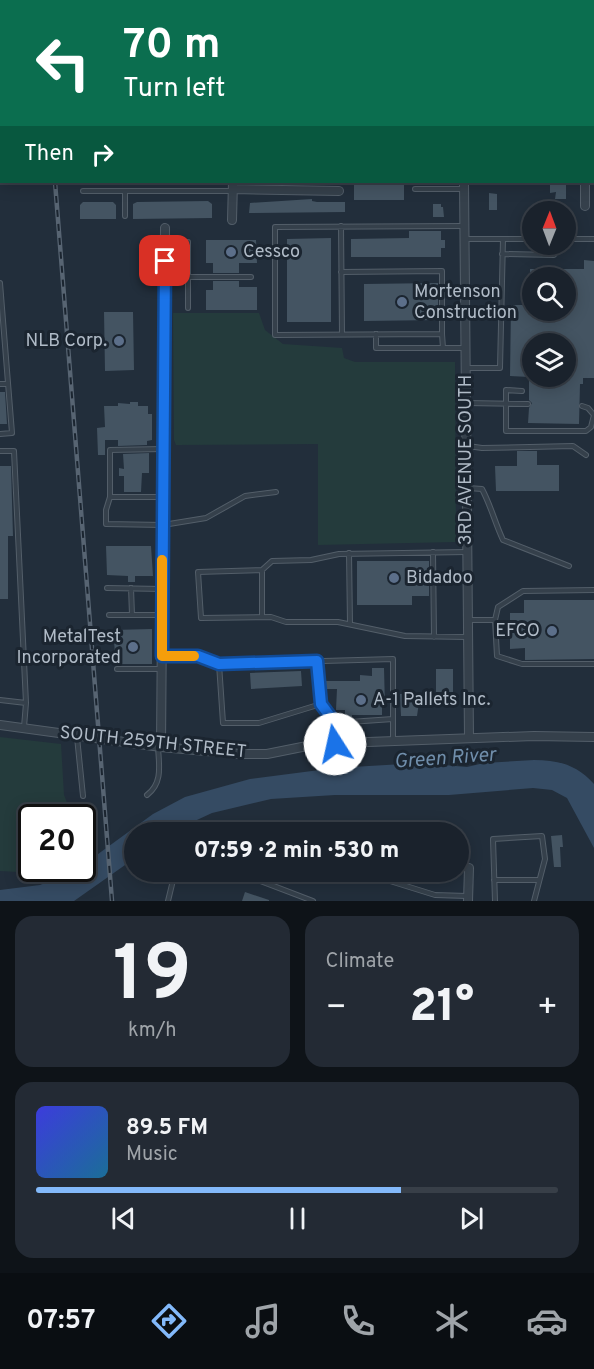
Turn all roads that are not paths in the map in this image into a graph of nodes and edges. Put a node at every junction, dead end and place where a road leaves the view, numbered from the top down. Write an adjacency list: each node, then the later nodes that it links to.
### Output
1 (585, 183): 8 (street)
2 (464, 185): 4 (lane); 12 (street, 3RD AVENUE SOUTH)
3 (233, 187): 6 (lane); 7 (street); 10 (street)
4 (415, 189)
5 (83, 191): 6 (lane)
6 (125, 191): 9 (lane)
7 (339, 191)
8 (585, 206)
9 (125, 216)
10 (232, 220)
11 (341, 226): 12 (lane); 22 (lane); 28 (lane)
12 (465, 226): 14 (street, 3RD AVENUE SOUTH)
13 (165, 228): 23 (street)
14 (465, 239): 15 (lane); 32 (street, 3RD AVENUE SOUTH)
15 (502, 239): 16 (lane); 20 (lane)
16 (522, 239)
17 (576, 239): 18 (lane)
18 (594, 239)
19 (188, 242): 24 (lane)
20 (502, 255): 21 (lane); 33 (lane)
21 (522, 255)
22 (341, 272): 28 (lane); 30 (lane)
23 (165, 277): 24 (lane); 43 (street)
24 (188, 277): 25 (lane); 27 (lane)
25 (251, 277)
26 (0, 283): 35 (lane)
27 (188, 308)
28 (342, 334): 29 (lane)
29 (376, 334): 30 (lane); 31 (lane)
30 (442, 334): 31 (lane)
31 (442, 348): 32 (lane)
32 (466, 348): 33 (street, 3RD AVENUE SOUTH)
33 (466, 368): 37 (street, 3RD AVENUE SOUTH)
34 (0, 384): 35 (lane)
35 (8, 384): 41 (lane)
36 (522, 391): 38 (lane)
37 (466, 403): 38 (lane); 42 (street, 3RD AVENUE SOUTH)
38 (506, 404): 39 (lane); 40 (lane)
39 (528, 404)
40 (582, 406)
41 (0, 434)
42 (467, 446): 45 (lane); 46 (street, 3RD AVENUE SOUTH)
43 (163, 449): 48 (lane); 49 (street)
44 (0, 452): 76 (lane)
45 (586, 455)
46 (467, 488): 52 (street, 3RD AVENUE SOUTH); 54 (lane)
47 (276, 492): 50 (lane)
48 (110, 497): 49 (lane); 50 (lane)
49 (163, 497): 50 (street)
50 (163, 525): 58 (street)
51 (433, 552): 52 (lane); 53 (lane); 67 (lane)
52 (466, 552): 64 (street, 3RD AVENUE SOUTH)
53 (349, 553): 55 (lane); 66 (lane)
54 (569, 566)
55 (262, 570): 63 (lane); 63 (lane)
56 (107, 588): 57 (lane)
57 (131, 588): 58 (lane); 61 (lane)
58 (162, 589): 62 (street)
59 (594, 590): 65 (lane)
60 (109, 615): 61 (lane)
61 (132, 615): 62 (lane)
62 (162, 615): 69 (street)
63 (262, 617): 66 (lane)
64 (467, 620): 65 (lane); 68 (street, 3RD AVENUE SOUTH)
65 (495, 620): 72 (lane)
66 (350, 624): 67 (lane)
67 (434, 637): 68 (lane)
68 (467, 637): 84 (street, 3RD AVENUE SOUTH)
69 (162, 656): 71 (lane); 74 (street)
70 (317, 661): 71 (lane); 77 (lane); 78 (lane)
71 (219, 664): 77 (lane)
72 (594, 664)
73 (117, 669): 74 (lane)
74 (162, 669): 87 (street)
75 (0, 700): 76 (lane)
76 (26, 703): 81 (lane)
77 (321, 704): 79 (lane)
78 (393, 719): 79 (lane); 85 (lane)
79 (335, 723): 86 (lane)
80 (0, 725): 81 (street, SOUTH 259TH STREET)
81 (24, 729): 82 (street, SOUTH 259TH STREET)
82 (77, 736): 87 (street, SOUTH 259TH STREET); 89 (lane)
83 (594, 737): 84 (street, SOUTH 259TH STREET)
84 (469, 738): 85 (street, SOUTH 259TH STREET)
85 (393, 741): 86 (street, SOUTH 259TH STREET)
86 (335, 744): 87 (street, SOUTH 259TH STREET)
87 (159, 746): 88 (lane)
88 (147, 795)
89 (83, 796)
90 (494, 880): 91 (lane); 91 (lane); 101 (lane)
91 (539, 880): 102 (lane)
92 (173, 882): 98 (lane)
93 (264, 882): 96 (lane)
94 (393, 882): 97 (lane)
95 (469, 882): 97 (street)
96 (298, 895): 99 (lane); 100 (lane)
97 (468, 899)
98 (168, 901)
99 (294, 901)
100 (313, 901)
101 (495, 901)
102 (534, 901)

